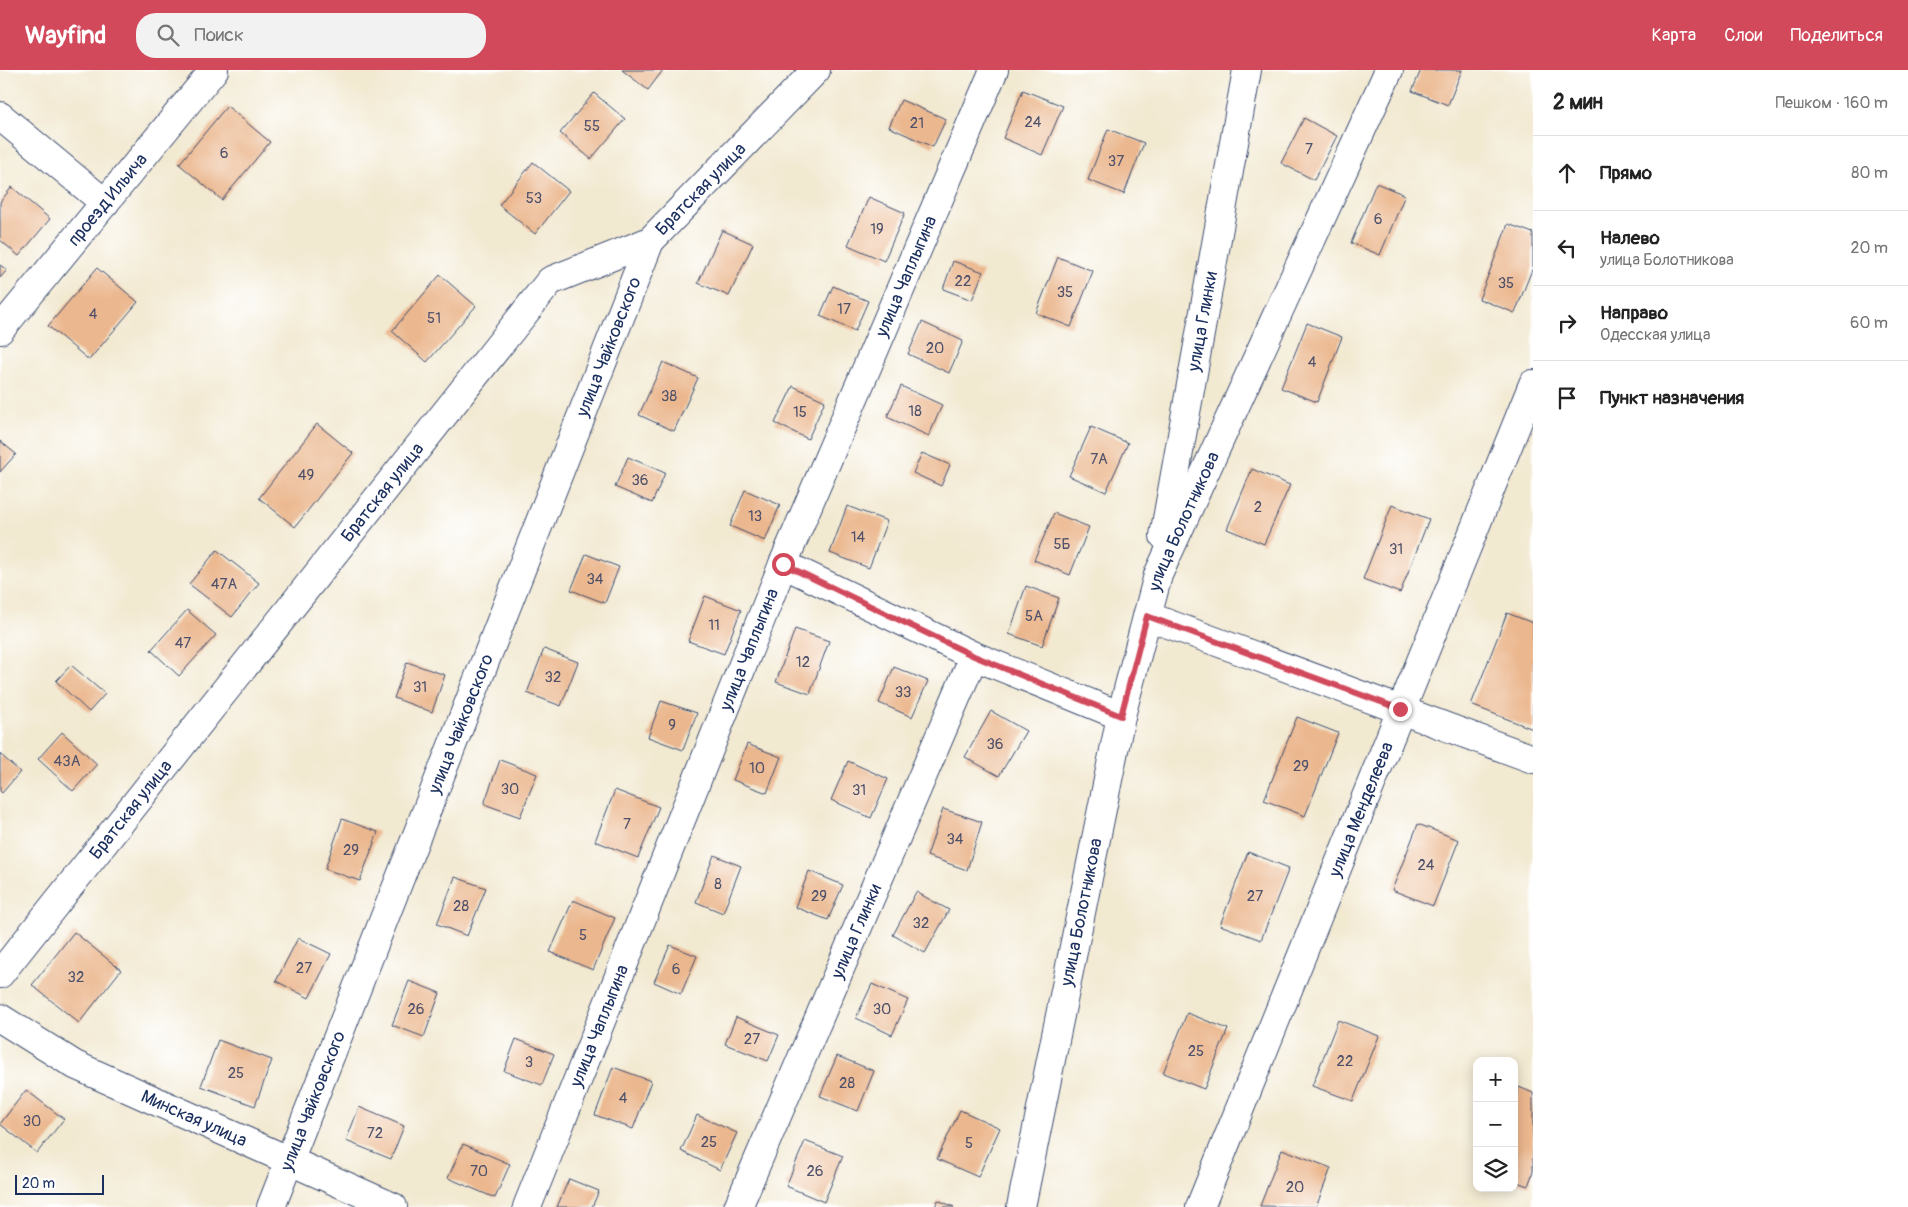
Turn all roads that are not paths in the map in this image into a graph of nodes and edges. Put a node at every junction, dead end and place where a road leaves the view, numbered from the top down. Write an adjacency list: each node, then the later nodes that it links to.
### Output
1 (214, 70): 7 (street, проезд Ильича)
2 (816, 70): 8 (street, Братская улица)
3 (994, 70): 11 (street, улица Чаплыгина)
4 (1247, 70): 12 (street, улица Глинки)
5 (1389, 70): 12 (street, улица Болотникова)
6 (0, 116): 7 (street)
7 (105, 203): 9 (street, проезд Ильича)
8 (650, 240): 18 (street, Братская улица); 20 (street, улица Чайковского)
9 (0, 330)
10 (1533, 384): 15 (street, улица Менделеева)
11 (783, 564): 14 (street); 23 (street, улица Чаплыгина)
12 (1158, 575): 13 (street, улица Болотникова)
13 (1147, 616): 15 (street); 16 (street, улица Болотникова)
14 (974, 656): 16 (street); 24 (street, улица Глинки)
15 (1400, 709): 17 (street); 26 (street, улица Менделеева)
16 (1121, 716): 25 (street, улица Болотникова)
17 (1533, 759)
18 (0, 974)
19 (0, 1018): 20 (street, Минская улица)
20 (290, 1161): 21 (street, улица Чайковского); 22 (street, Минская улица)
21 (271, 1207)
22 (393, 1207)
23 (527, 1207)
24 (738, 1207)
25 (1021, 1207)
26 (1200, 1207)

